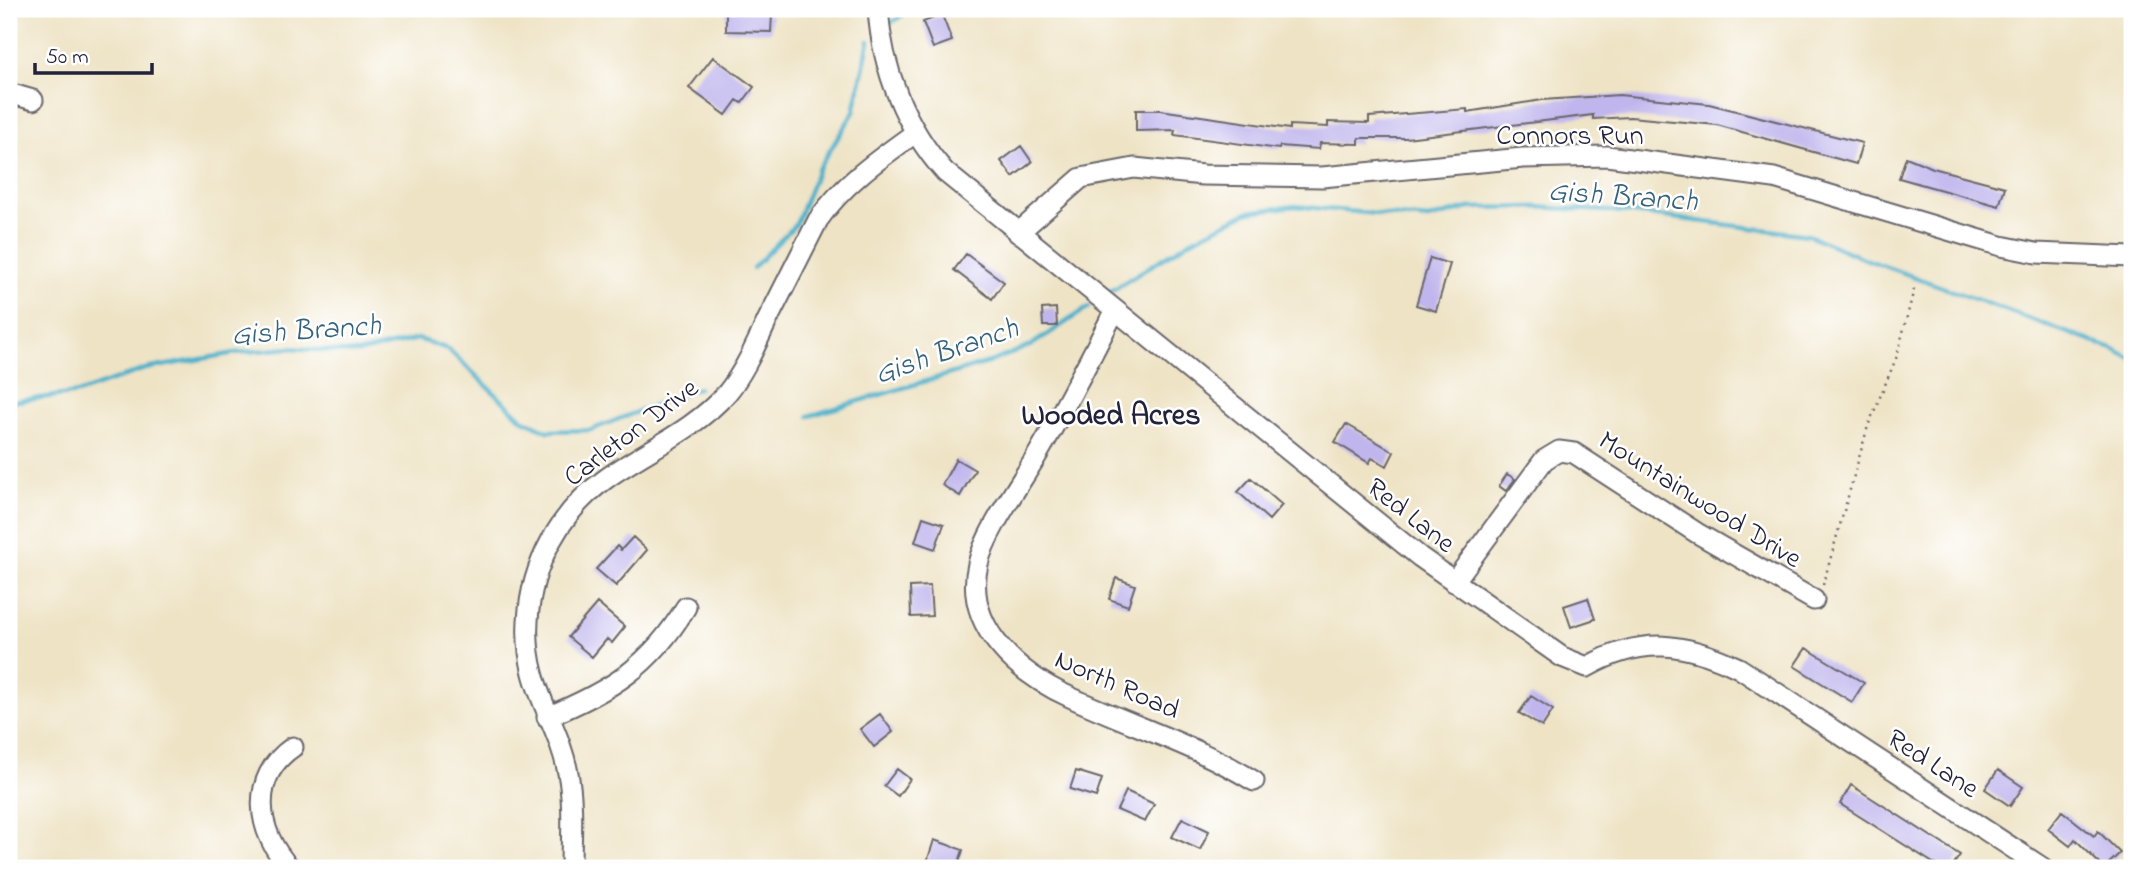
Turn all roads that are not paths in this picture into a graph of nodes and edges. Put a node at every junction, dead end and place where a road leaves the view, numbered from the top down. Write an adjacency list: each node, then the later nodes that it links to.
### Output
1 (877, 9): 4 (street, Red Lane)
2 (9, 93): 3 (street)
3 (33, 100)
4 (915, 133): 5 (street, Red Lane); 11 (street, Carleton Drive)
5 (1018, 233): 6 (street, Connors Run); 7 (street, Red Lane)
6 (2132, 257)
7 (1114, 312): 8 (street, Red Lane); 13 (street, North Road)
8 (1454, 582): 9 (street, Mountainwood Drive); 16 (street, Red Lane)
9 (1814, 600)
10 (686, 607): 11 (street)
11 (547, 717): 15 (street, Carleton Drive)
12 (293, 747): 14 (street)
13 (1254, 781)
14 (290, 868)
15 (571, 868)
16 (2043, 868)

